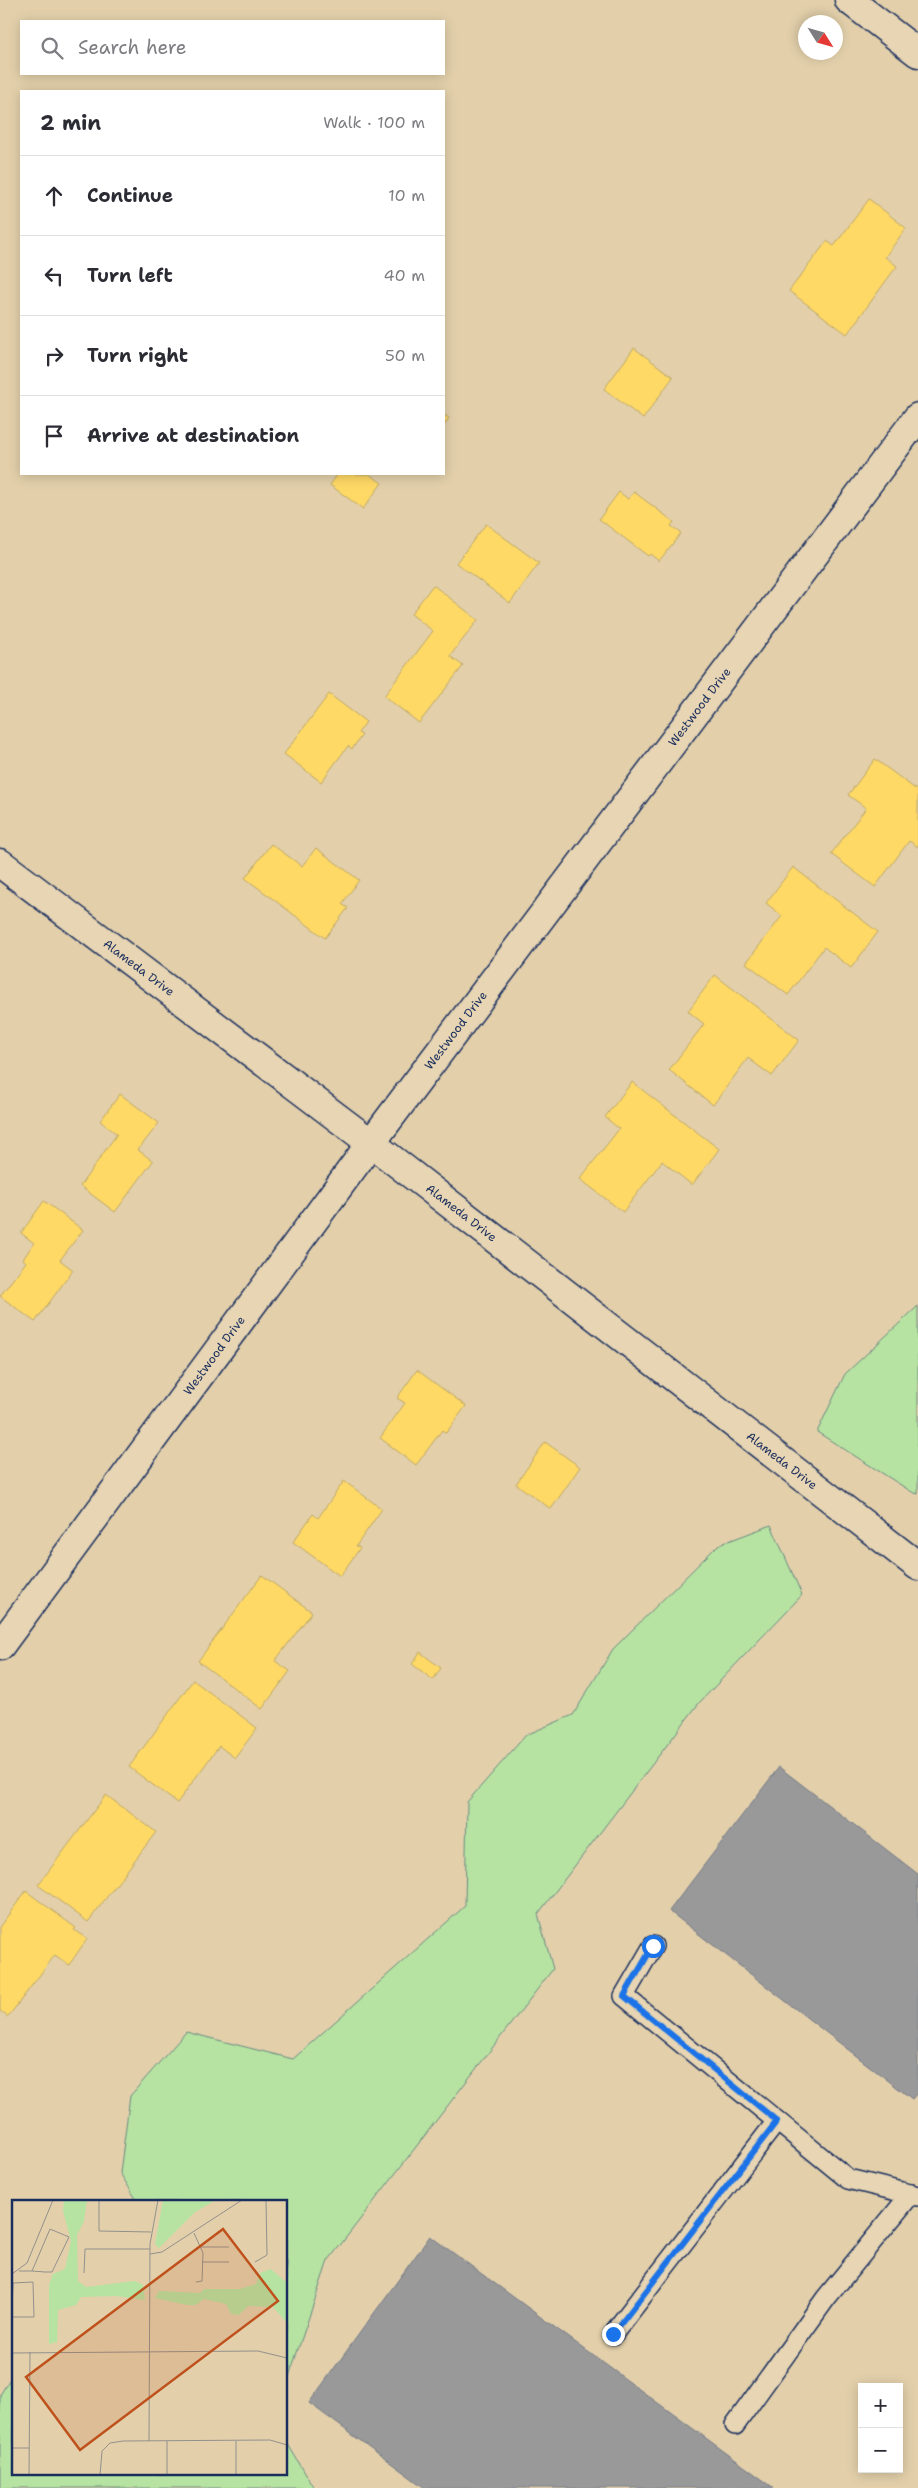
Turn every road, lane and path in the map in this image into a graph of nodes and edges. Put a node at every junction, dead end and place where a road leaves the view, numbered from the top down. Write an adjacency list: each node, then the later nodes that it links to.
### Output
1 (848, 0): 2 (street)
2 (918, 53)
3 (918, 418): 5 (street, Westwood Drive)
4 (0, 863): 5 (street, Alameda Drive)
5 (371, 1143): 6 (street, Alameda Drive); 7 (street, Westwood Drive)
6 (918, 1566)
7 (0, 1646)
8 (653, 1946): 9 (lane)
9 (777, 2121): 10 (lane); 11 (lane)
10 (914, 2195): 12 (lane)
11 (613, 2334)
12 (735, 2425)

